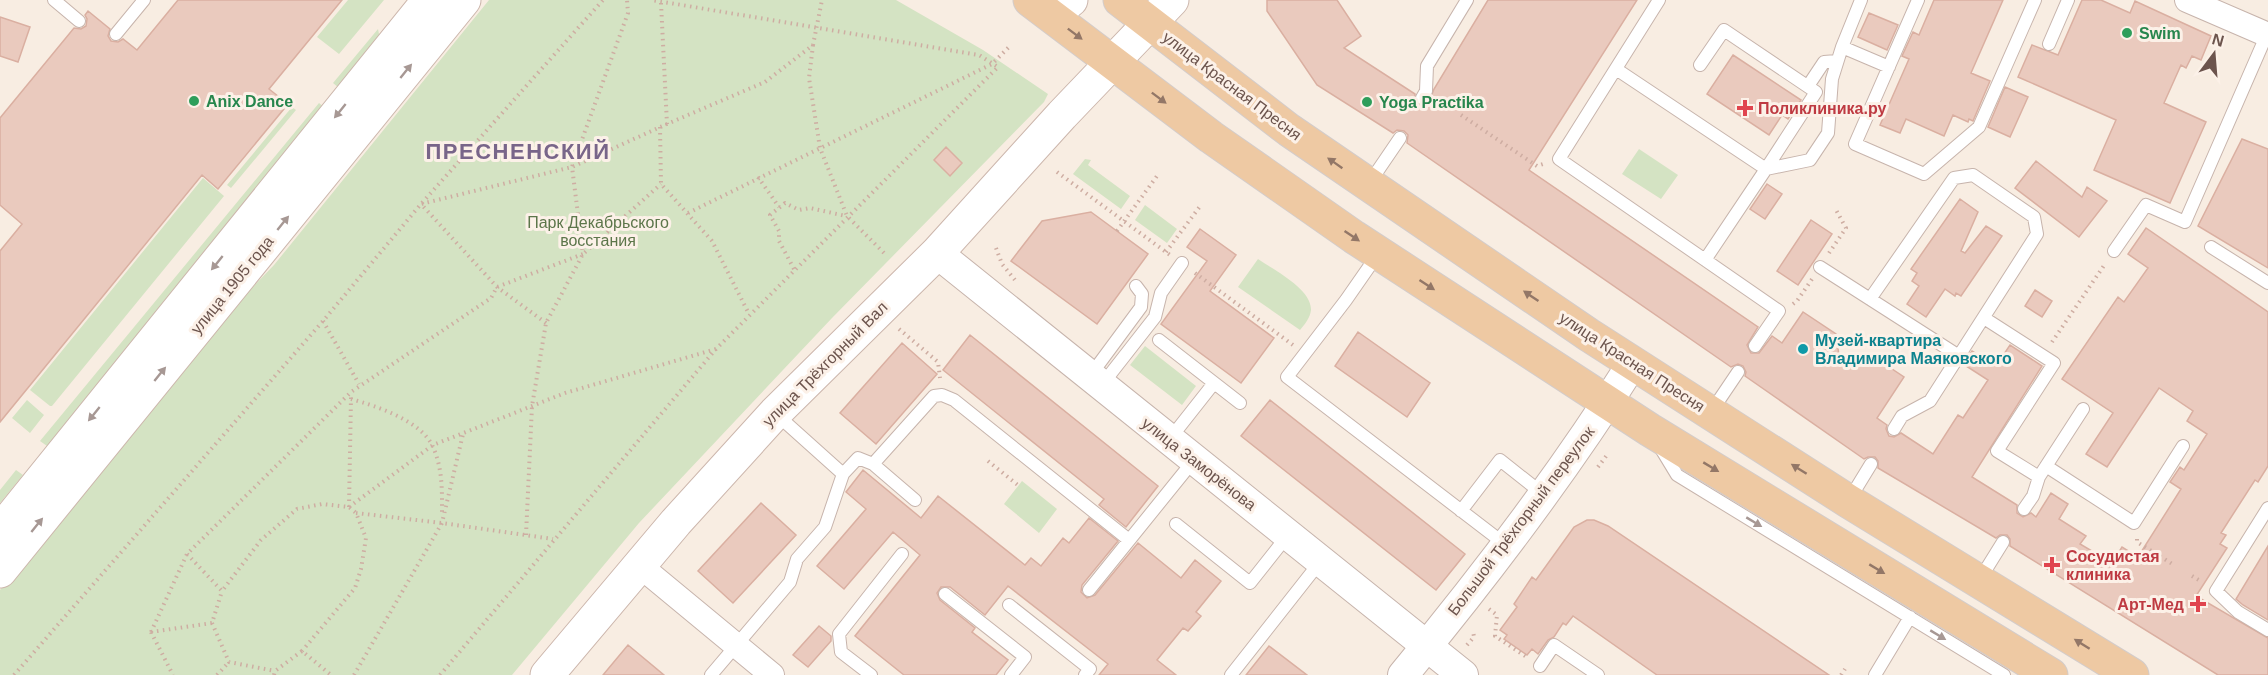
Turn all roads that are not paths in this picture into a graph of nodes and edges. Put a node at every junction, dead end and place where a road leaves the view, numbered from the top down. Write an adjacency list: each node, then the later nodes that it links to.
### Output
1 (54, 0): 16 (lane)
2 (144, 0): 17 (lane)
3 (429, 0): 70 (main road, улица 1905 года, one-way to 70)
4 (464, 0): 78 (main road, улица 1905 года, one-way to 4)
5 (1071, 0): 13 (main road)
6 (1120, 0): 15 (main road, улица Красная Пресня)
7 (1467, 0): 27 (lane)
8 (1659, 0): 25 (lane)
9 (1861, 0): 20 (lane)
10 (1918, 0): 24 (lane)
11 (2035, 0): 24 (lane)
12 (2068, 0): 19 (lane)
13 (1034, 2): 22 (main road, one-way to 22)
14 (2200, 3): 18 (street)
15 (1161, 11): 22 (main road, улица Трёхгорный Вал); 30 (main road, улица Красная Пресня, one-way to 15)
16 (80, 21)
17 (116, 34)
18 (2268, 34): 32 (lane)
19 (2049, 44)
20 (1842, 47): 21 (lane); 24 (lane)
21 (1837, 61): 26 (lane); 29 (lane)
22 (1112, 62): 33 (main road, улица Трёхгорный Вал); 34 (main road, one-way to 34)
23 (1700, 65): 26 (lane)
24 (1889, 67)
25 (1616, 69): 29 (lane); 35 (lane)
26 (1808, 86): 29 (lane)
27 (1422, 98)
28 (1400, 138): 30 (lane)
29 (1766, 169): 35 (lane)
30 (1367, 185): 45 (main road, улица Красная Пресня, one-way to 30)
31 (2211, 247): 38 (lane)
32 (2114, 251)
33 (937, 253): 47 (street, улица Заморёнова); 52 (main road, улица Трёхгорный Вал)
34 (1378, 253): 50 (main road, one-way to 50); 68 (lane)
35 (1705, 260): 43 (lane)
36 (1182, 263): 47 (lane)
37 (1820, 267): 40 (lane)
38 (2268, 283)
39 (1136, 286): 47 (lane)
40 (1870, 299): 41 (lane); 44 (lane)
41 (1984, 318): 44 (lane); 61 (lane)
42 (1159, 340): 48 (lane)
43 (1755, 346)
44 (1959, 356): 54 (lane)
45 (1632, 364): 50 (street, Большой Трёхгорный переулок); 53 (main road, улица Красная Пресня)
46 (1738, 372): 53 (lane)
47 (1095, 382): 56 (street, улица Заморёнова)
48 (1214, 383): 49 (lane); 56 (lane)
49 (1240, 403)
50 (1607, 403): 55 (main road); 63 (street, Большой Трёхгорный переулок)
51 (2083, 409): 61 (lane)
52 (775, 413): 62 (lane); 77 (main road, улица Трёхгорный Вал)
53 (1710, 413): 65 (main road, улица Красная Пресня, one-way to 53)
54 (1894, 429)
55 (1650, 430): 83 (lane, one-way to 83); 100 (main road, one-way to 100)
56 (1169, 440): 58 (street, улица Заморёнова)
57 (2183, 446): 61 (lane)
58 (1194, 460): 71 (street, улица Заморёнова); 72 (lane)
59 (873, 464): 62 (lane); 64 (lane); 72 (lane)
60 (1871, 464): 65 (lane)
61 (2042, 472): 67 (lane)
62 (843, 474): 85 (lane)
63 (1543, 494): 68 (lane); 74 (street, Большой Трёхгорный переулок)
64 (915, 500)
65 (1848, 501): 79 (main road, улица Красная Пресня)
66 (2268, 507): 84 (lane)
67 (2024, 509)
68 (1461, 511): 74 (lane)
69 (1176, 524): 71 (lane)
70 (0, 531)
71 (1288, 535): 76 (street, улица Заморёнова)
72 (1129, 540): 80 (lane)
73 (2003, 542): 79 (lane)
74 (1506, 545): 86 (street, Большой Трёхгорный переулок)
75 (902, 554): 91 (lane)
76 (1321, 561): 86 (street, улица Заморёнова); 94 (lane)
77 (639, 566): 85 (street); 88 (main road, улица Трёхгорный Вал)
78 (0, 571)
79 (1979, 580): 101 (main road, улица Красная Пресня, one-way to 79)
80 (1089, 590)
81 (945, 594): 92 (lane)
82 (1009, 605): 93 (lane)
83 (1910, 617): 98 (lane); 99 (lane, one-way to 99)
84 (2268, 630)
85 (735, 645): 89 (lane); 90 (street)
86 (1427, 646): 95 (street, Большой Трёхгорный переулок); 96 (street, улица Заморёнова)
87 (1540, 666): 97 (lane)
88 (547, 675)
89 (711, 675)
90 (772, 675)
91 (871, 675)
92 (1011, 675)
93 (1085, 675)
94 (1231, 675)
95 (1403, 675)
96 (1463, 675)
97 (1598, 675)
98 (1875, 675)
99 (2004, 675)
100 (2051, 675)
101 (2132, 675)

